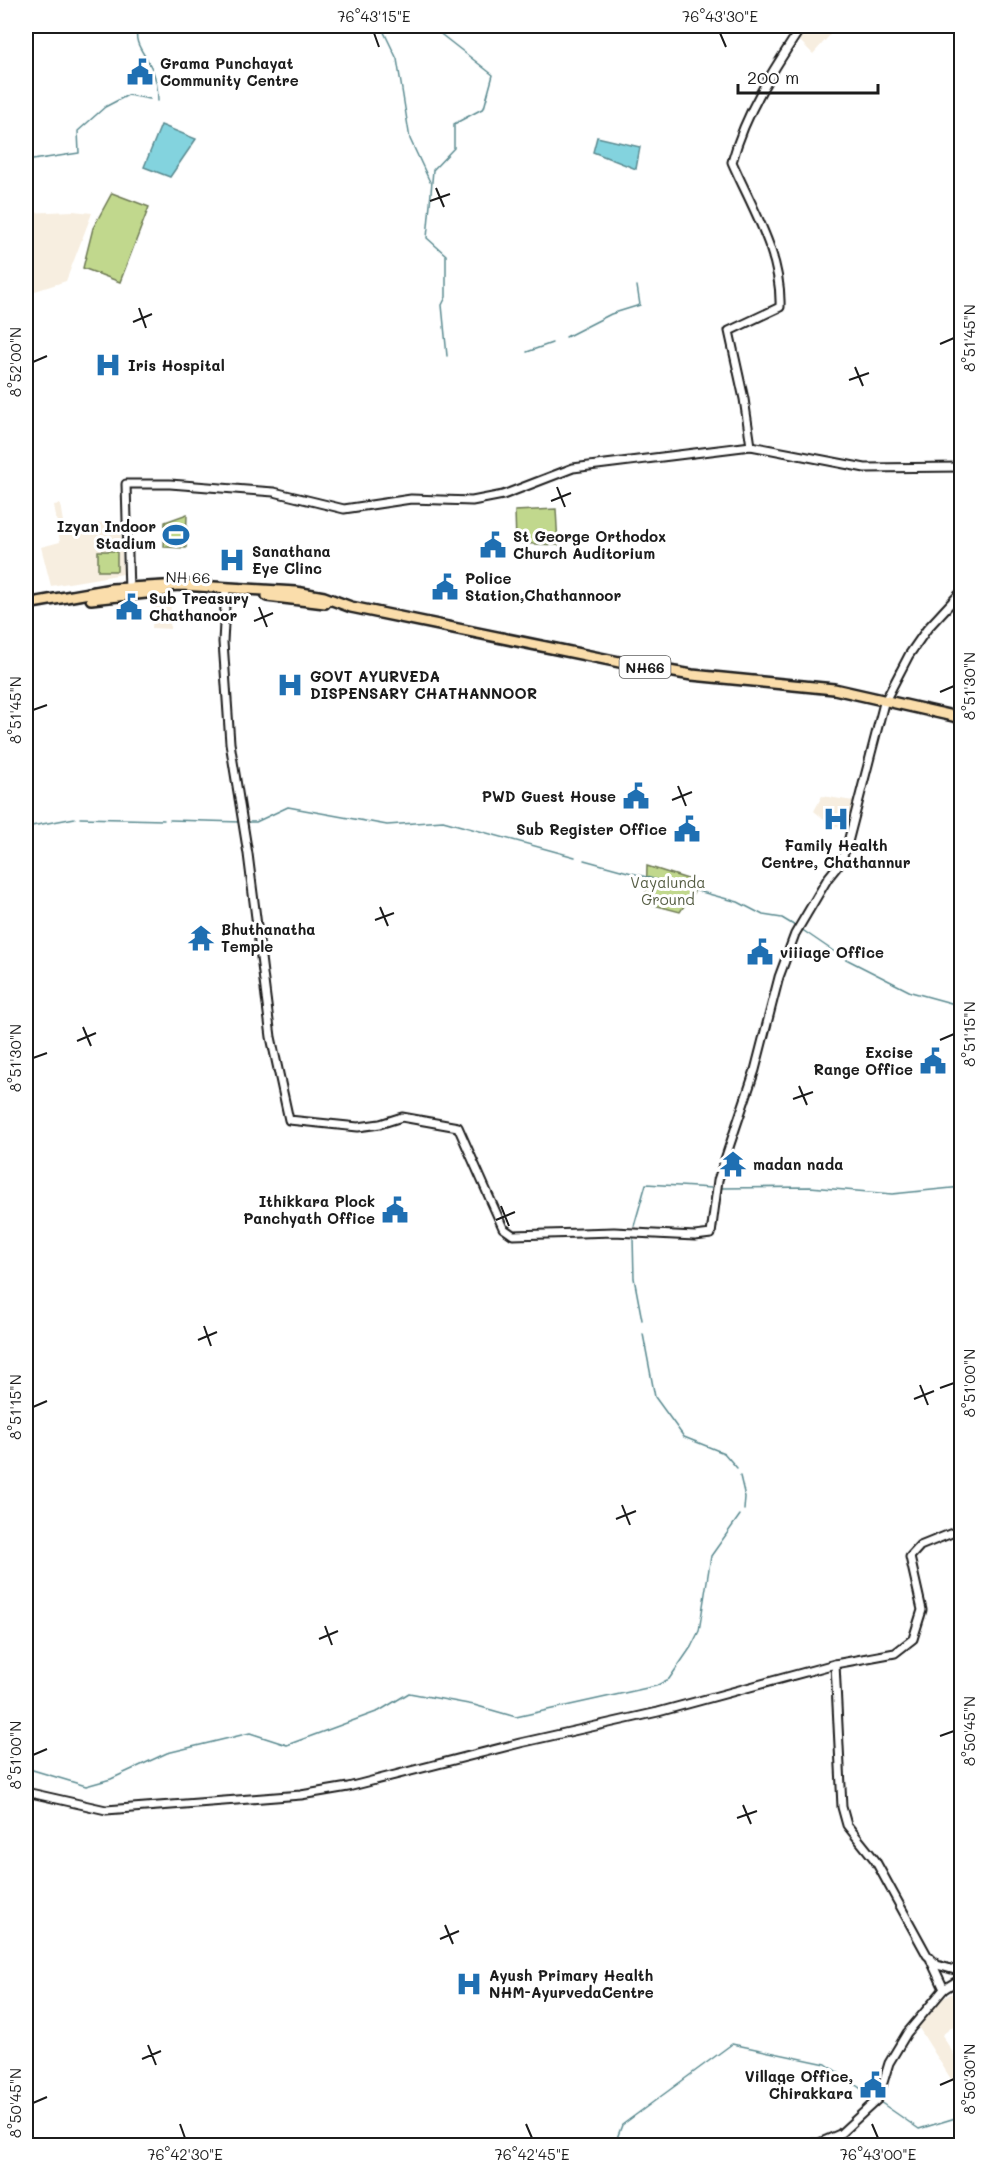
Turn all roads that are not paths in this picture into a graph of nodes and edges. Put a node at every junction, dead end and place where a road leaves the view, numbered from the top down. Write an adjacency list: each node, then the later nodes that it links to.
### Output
1 (802, 26): 2 (street)
2 (751, 446): 3 (street); 5 (street)
3 (962, 467)
4 (226, 590): 5 (highway, NH 66 / NH66); 7 (highway, NH 66 / NH66); 9 (street)
5 (129, 591): 8 (highway, NH 66 / NH66)
6 (962, 591): 9 (street)
7 (330, 602): 9 (highway, NH66 / NH66)
8 (26, 607)
9 (884, 703): 10 (highway, NH66 / NH66)
10 (962, 718)
11 (962, 1529): 12 (street)
12 (835, 1664): 13 (street); 14 (street)
13 (26, 1792)
14 (931, 1960): 15 (street); 17 (street)
15 (962, 1972)
16 (962, 1978): 17 (street)
17 (944, 1989): 18 (street)
18 (755, 2145)

